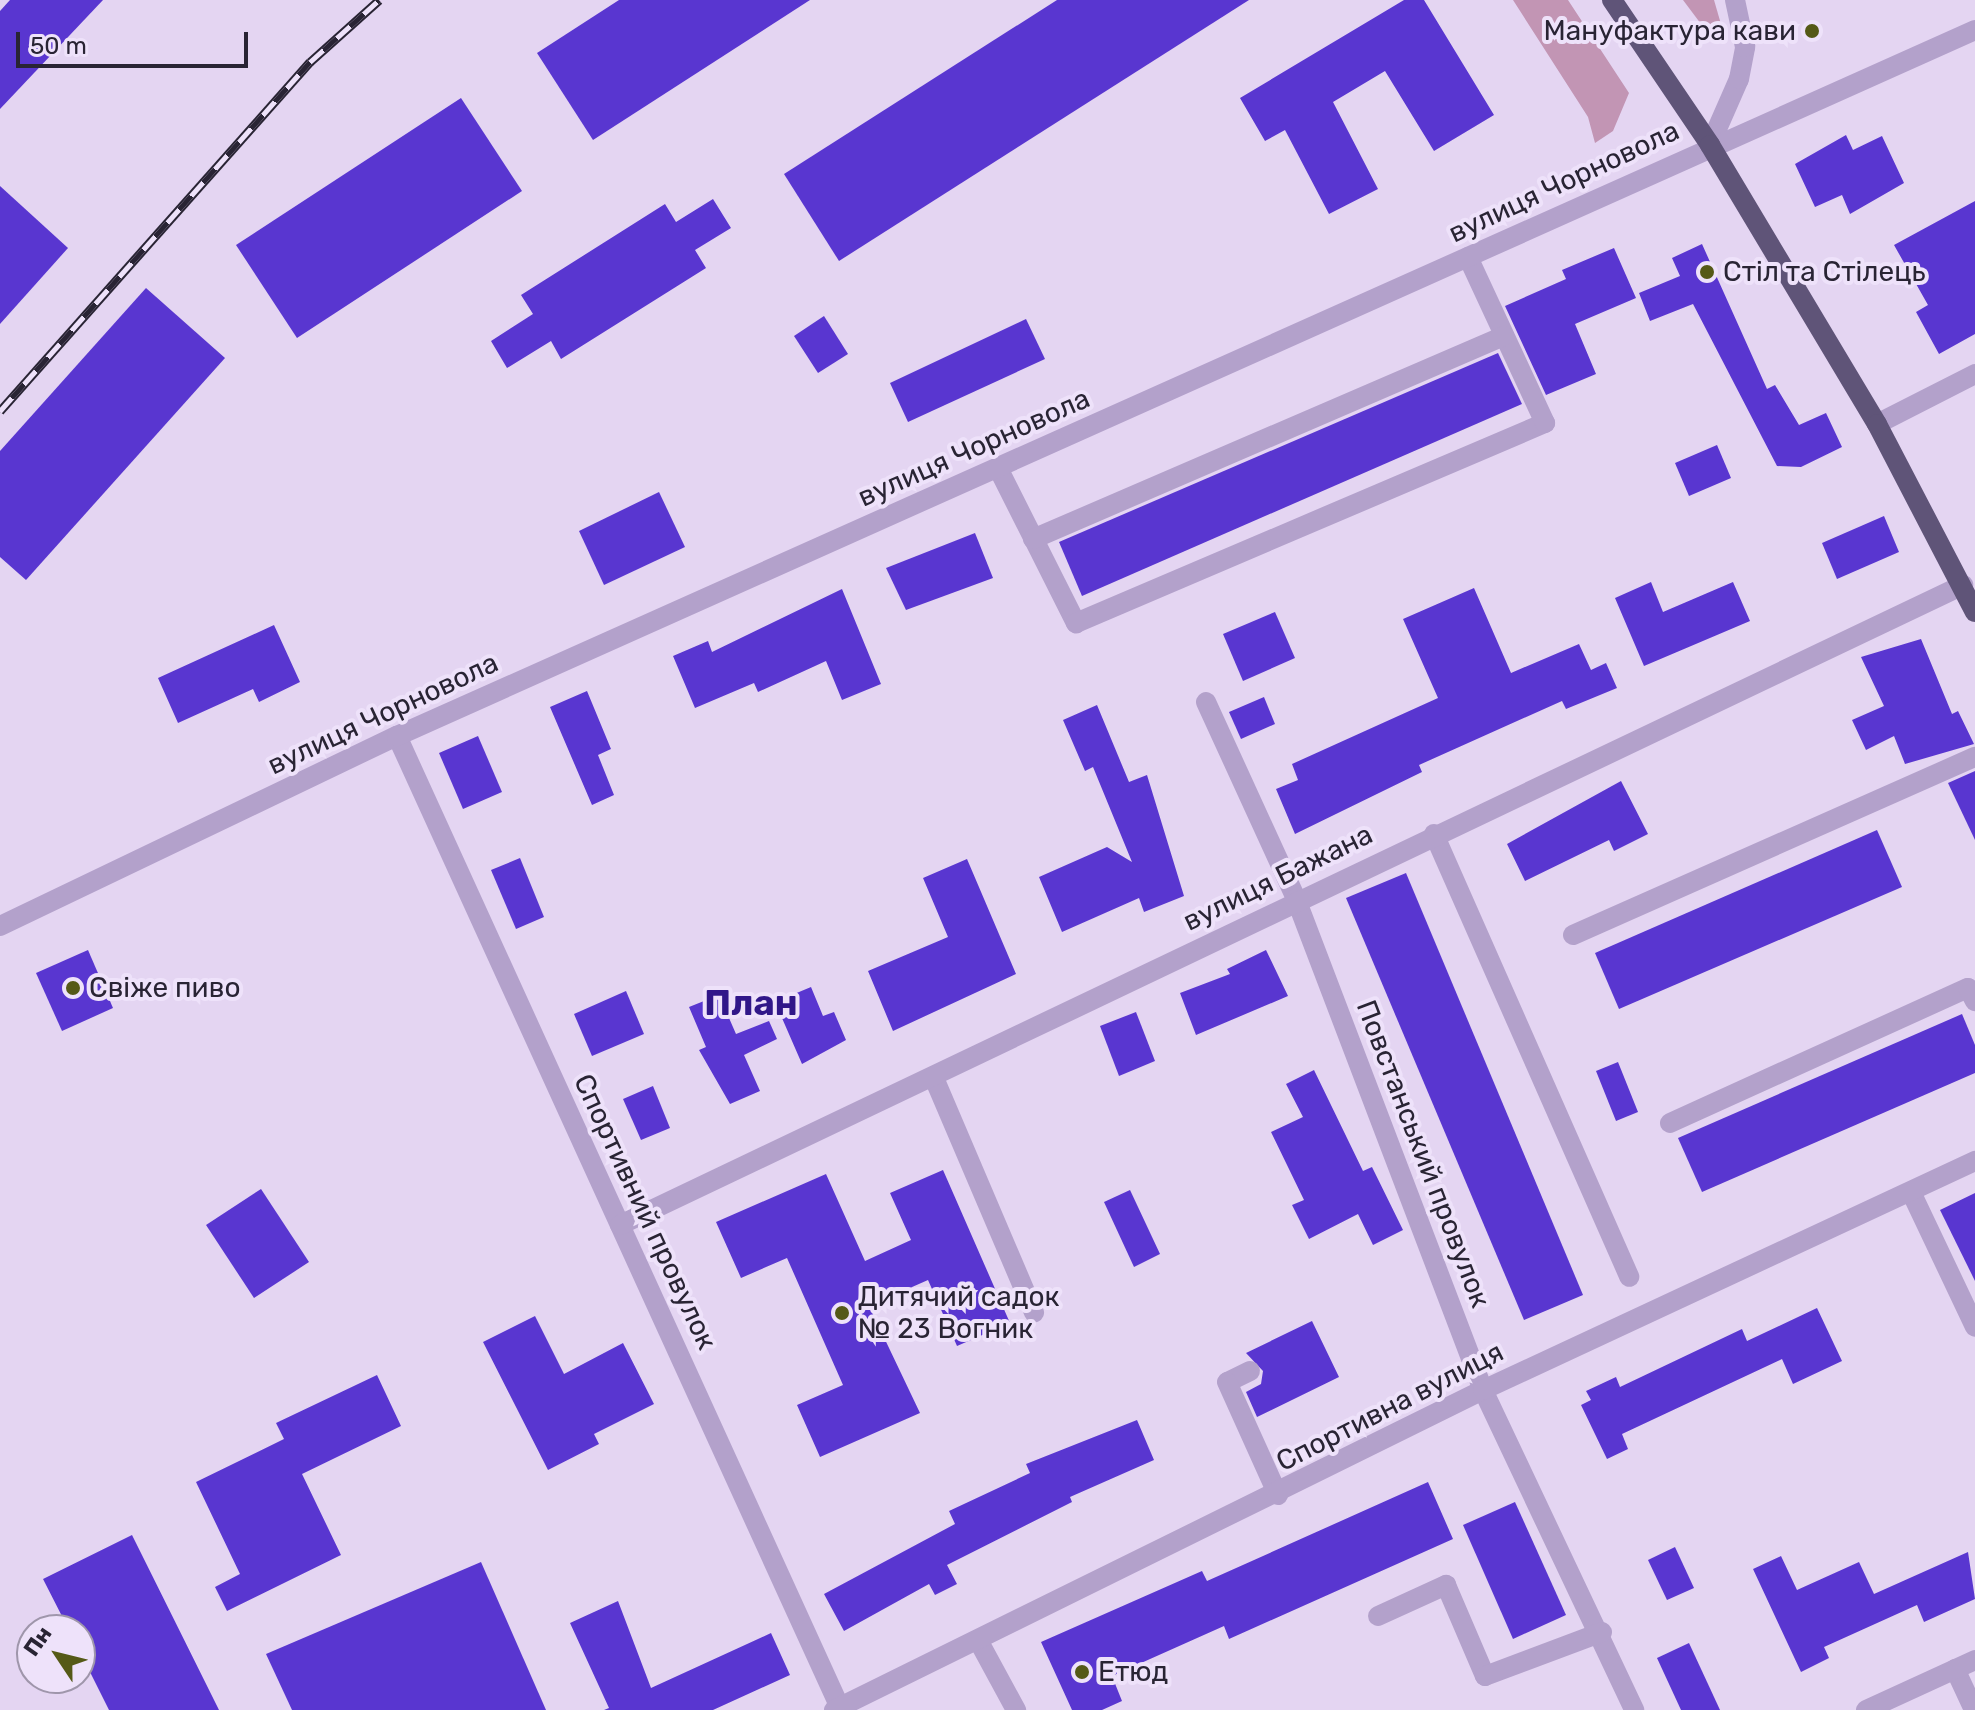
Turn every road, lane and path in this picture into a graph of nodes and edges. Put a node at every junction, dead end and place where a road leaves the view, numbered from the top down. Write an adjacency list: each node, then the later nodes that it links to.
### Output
1 (1612, 0): 4 (main road)
2 (1735, 0): 4 (street)
3 (1975, 30): 4 (street, вулиця Чорновола)
4 (1710, 145): 5 (street, вулиця Чорновола); 8 (main road)
5 (1468, 257): 6 (street); 9 (street, вулиця Чорновола)
6 (1504, 336): 10 (street); 10 (street)
7 (1975, 374): 8 (street)
8 (1877, 424): 11 (main road)
9 (998, 468): 10 (street); 14 (street, вулиця Чорновола)
10 (1033, 539)
11 (1963, 585): 12 (main road); 16 (street, вулиця Бажана)
12 (1975, 612)
13 (1206, 702): 17 (street, Повстанський провулок)
14 (397, 736): 18 (street, вулиця Чорновола); 25 (street, Спортивний провулок)
15 (1975, 757): 19 (street)
16 (1434, 834): 17 (street, вулиця Бажана); 26 (street)
17 (1296, 899): 21 (street, вулиця Бажана); 30 (street, Повстанський провулок)
18 (0, 926)
19 (1573, 935)
20 (1975, 1001): 22 (street)
21 (934, 1078): 25 (street, вулиця Бажана); 27 (street)
22 (1670, 1123)
23 (1975, 1161): 24 (street, Спортивна вулиця)
24 (1911, 1192): 28 (street); 30 (street, Спортивна вулиця)
25 (620, 1225): 37 (street, Спортивний провулок)
26 (1629, 1277)
27 (1034, 1313)
28 (1975, 1327)
29 (1250, 1371): 31 (street)
30 (1483, 1390): 31 (street, Спортивна вулиця); 33 (street, Повстанський провулок)
31 (1278, 1495): 34 (street, Спортивна вулиця)
32 (1378, 1616): 33 (street)
33 (1602, 1632): 39 (street, Повстанський провулок)
34 (978, 1640): 37 (street, Спортивна вулиця); 38 (street)
35 (1975, 1660): 36 (street)
36 (1955, 1669): 40 (street); 41 (street)
37 (838, 1709)
38 (1016, 1710)
39 (1634, 1710)
40 (1866, 1710)
41 (1974, 1710)

